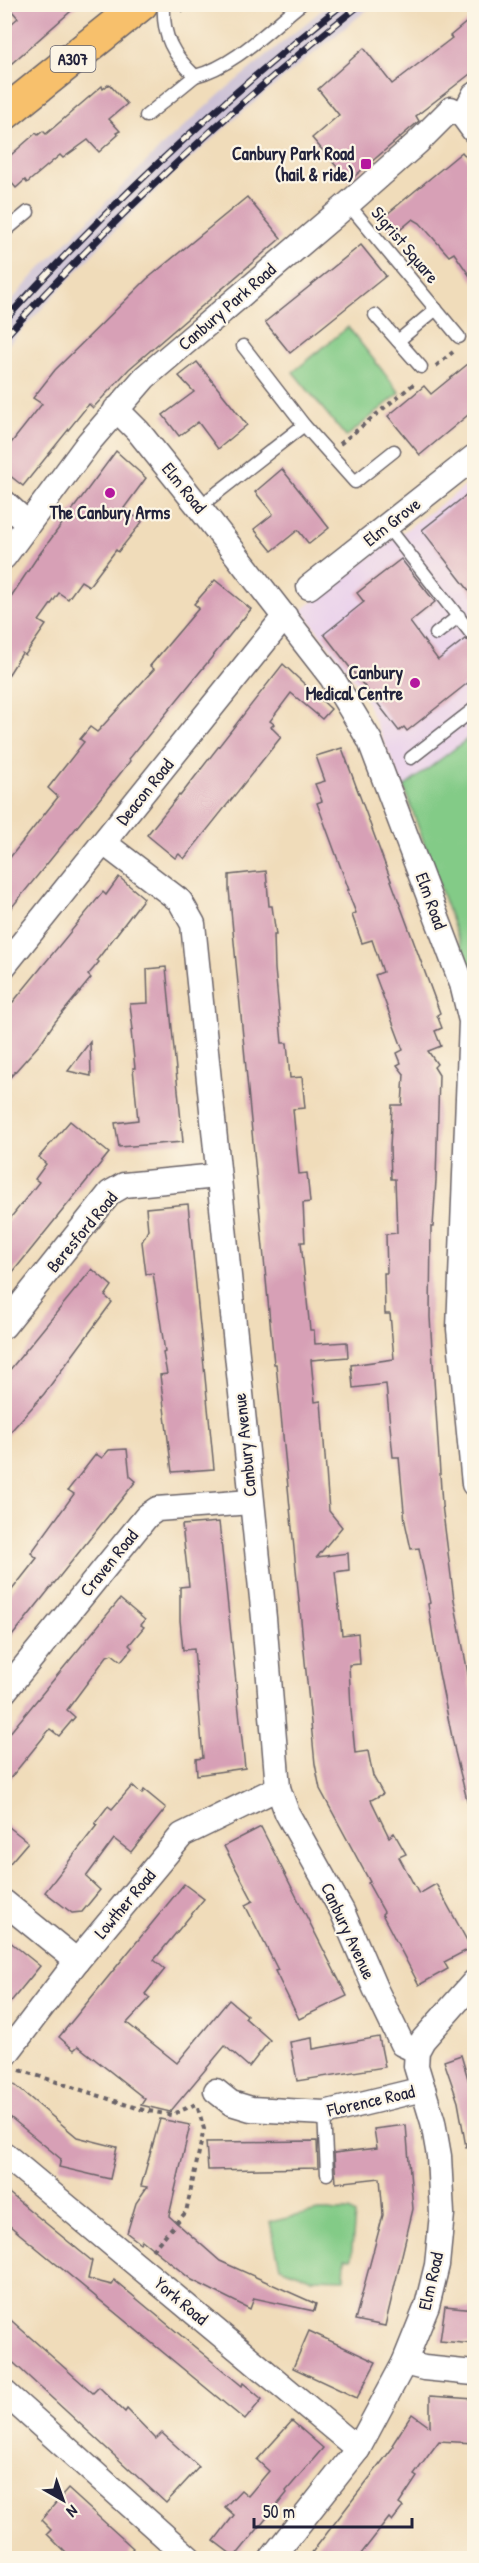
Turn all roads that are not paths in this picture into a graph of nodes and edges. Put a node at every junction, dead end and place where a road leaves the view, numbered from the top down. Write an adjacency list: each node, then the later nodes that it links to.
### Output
1 (141, 4): 5 (main road, A307)
2 (164, 4): 4 (lane)
3 (301, 4): 4 (lane)
4 (195, 76): 7 (lane)
5 (4, 114)
6 (471, 114): 8 (street, Canbury Park Road)
7 (146, 116)
8 (348, 204): 11 (lane, Sigrist Square); 17 (street, Canbury Park Road)
9 (28, 212): 10 (lane)
10 (6, 227)
11 (436, 309): 13 (lane, Sigrist Square); 14 (lane, Sigrist Square)
12 (375, 315): 13 (lane)
13 (398, 341): 16 (lane)
14 (458, 343)
15 (243, 346): 18 (lane)
16 (421, 367)
17 (116, 409): 22 (street, Elm Road); 23 (street, Canbury Park Road)
18 (304, 425): 19 (lane); 22 (lane)
19 (394, 451)
20 (474, 457): 24 (street, Elm Grove)
21 (4, 502): 23 (street)
22 (199, 507): 27 (street, Elm Road)
23 (27, 524): 25 (street, Canbury Park Road)
24 (387, 526): 26 (street, Elm Grove); 28 (lane)
25 (4, 557)
26 (309, 587)
27 (285, 616): 33 (street, Deacon Road); 37 (street, Elm Road)
28 (459, 616): 29 (lane); 30 (lane)
29 (436, 633)
30 (474, 637)
31 (474, 709): 32 (lane)
32 (411, 758)
33 (104, 843): 34 (street, Deacon Road); 35 (street, Canbury Avenue)
34 (4, 966)
35 (217, 1176): 36 (street, Beresford Road); 38 (street, Canbury Avenue)
36 (4, 1326)
37 (474, 1484)
38 (251, 1502): 39 (street, Craven Road); 40 (street, Canbury Avenue)
39 (4, 1692)
40 (278, 1788): 42 (street, Lowther Road); 44 (street, Canbury Avenue)
41 (4, 1902): 42 (street)
42 (77, 1961): 45 (street, Lowther Road)
43 (474, 1982): 44 (street)
44 (417, 2051): 46 (street, Elm Road)
45 (9, 2062)
46 (423, 2089): 48 (street, Florence Road); 51 (street, Elm Road)
47 (206, 2097): 48 (street, Florence Road)
48 (324, 2113): 50 (lane)
49 (4, 2154): 54 (street, York Road)
50 (327, 2174)
51 (404, 2363): 52 (street); 54 (street, Elm Road)
52 (474, 2373)
53 (4, 2392): 55 (street)
54 (358, 2449): 56 (street, Elm Road)
55 (189, 2559)
56 (272, 2559)

